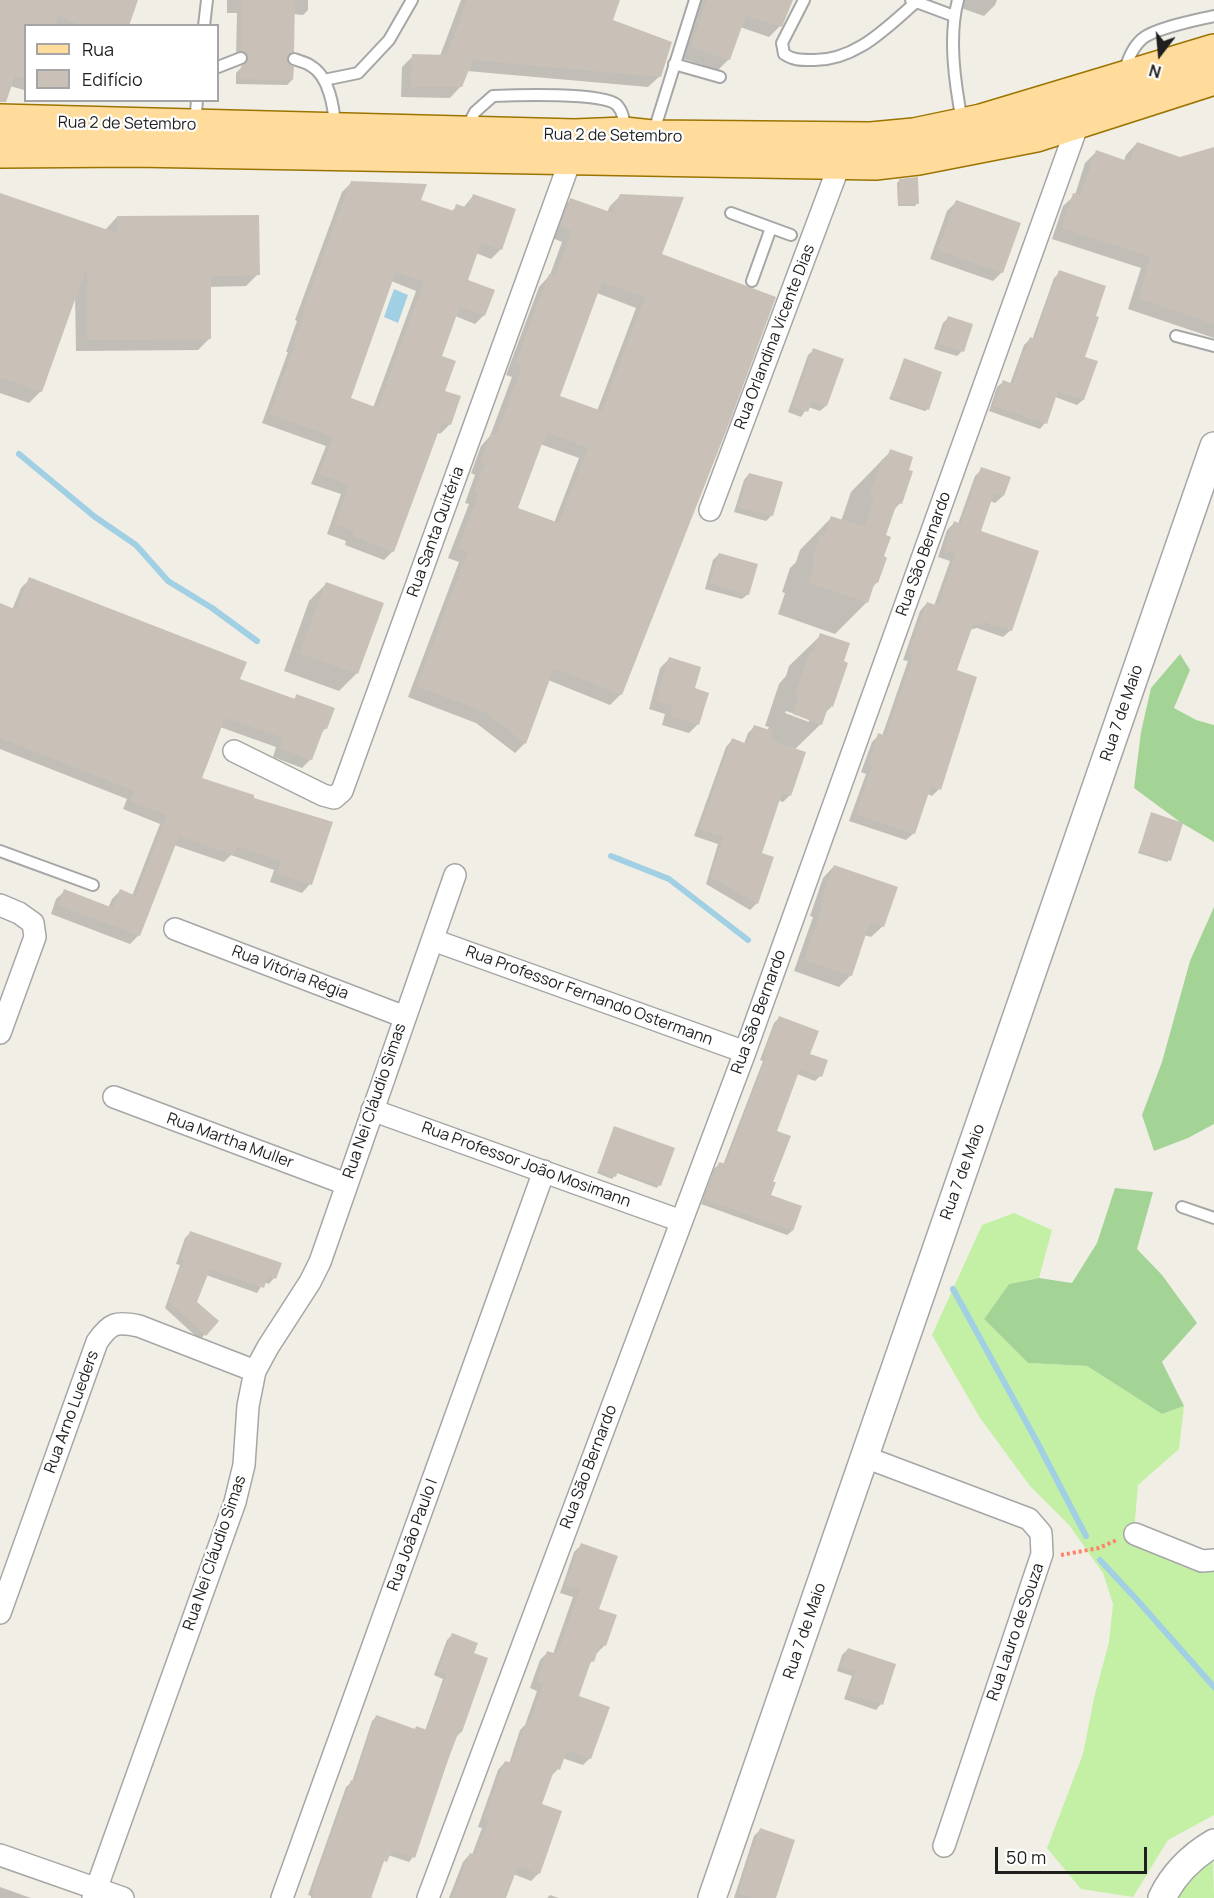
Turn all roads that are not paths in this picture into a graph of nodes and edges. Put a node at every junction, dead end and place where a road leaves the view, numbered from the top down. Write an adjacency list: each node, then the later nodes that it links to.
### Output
1 (207, 0): 9 (lane)
2 (412, 0): 17 (lane)
3 (695, 0): 13 (lane)
4 (804, 0): 6 (lane)
5 (958, 0): 7 (lane)
6 (913, 2): 7 (lane)
7 (954, 15): 22 (lane)
8 (1214, 16): 18 (lane)
9 (204, 24)
10 (1214, 51): 18 (main road, Rua 2 de Setembro)
11 (241, 58): 14 (lane)
12 (294, 59): 17 (lane)
13 (674, 64): 15 (lane); 24 (lane)
14 (219, 66)
15 (720, 77)
16 (1214, 78): 21 (main road, Rua 2 de Setembro)
17 (324, 80): 23 (lane)
18 (1121, 80): 22 (main road, Rua 2 de Setembro)
19 (196, 113): 20 (main road, Rua 2 de Setembro); 23 (main road, Rua 2 de Setembro)
20 (0, 121)
21 (1079, 121): 27 (main road, Rua 2 de Setembro); 45 (street, Rua São Bernardo)
22 (963, 124): 24 (main road, Rua 2 de Setembro)
23 (336, 129): 24 (main road, Rua 2 de Setembro)
24 (638, 135)
25 (0, 151): 26 (main road, Rua 2 de Setembro)
26 (571, 158): 27 (main road, Rua 2 de Setembro); 36 (street, Rua Santa Quitéria)
27 (840, 164): 35 (street, Rua Orlandina Vicente Dias)
28 (731, 213): 29 (lane)
29 (771, 228): 30 (lane); 31 (lane)
30 (791, 235)
31 (752, 281)
32 (1176, 336): 33 (lane)
33 (1214, 346)
34 (1214, 446): 54 (street, Rua 7 de Maio)
35 (710, 510)
36 (234, 751)
37 (0, 851): 39 (lane)
38 (455, 875): 42 (street, Rua Nei Cláudio Simas)
39 (93, 885)
40 (0, 905): 44 (street)
41 (176, 929): 43 (street, Rua Vitória Régia)
42 (433, 940): 43 (street, Rua Nei Cláudio Simas); 45 (street, Rua Professor Fernando Ostermann)
43 (405, 1017): 47 (street, Rua Nei Cláudio Simas)
44 (0, 1033)
45 (745, 1053): 52 (street, Rua São Bernardo)
46 (114, 1098): 49 (street, Rua Martha Muller)
47 (372, 1110): 48 (street, Rua Professor João Mosimann); 49 (street, Rua Nei Cláudio Simas)
48 (544, 1172): 52 (street, Rua Professor João Mosimann); 63 (street, Rua João Paulo I)
49 (346, 1184): 53 (street, Rua Nei Cláudio Simas)
50 (1182, 1207): 51 (lane)
51 (1214, 1218)
52 (681, 1221): 64 (street, Rua São Bernardo)
53 (255, 1371): 57 (street, Rua Arno Lueders); 61 (street, Rua Nei Cláudio Simas)
54 (865, 1457): 59 (street, Rua Lauro de Souza); 65 (street, Rua 7 de Maio)
55 (1135, 1534): 56 (street)
56 (1214, 1560)
57 (0, 1613)
58 (1214, 1843): 66 (street)
59 (944, 1845)
60 (0, 1855): 61 (street)
61 (95, 1893): 62 (street)
62 (123, 1898)
63 (282, 1898)
64 (428, 1898)
65 (713, 1898)
66 (1162, 1898)

